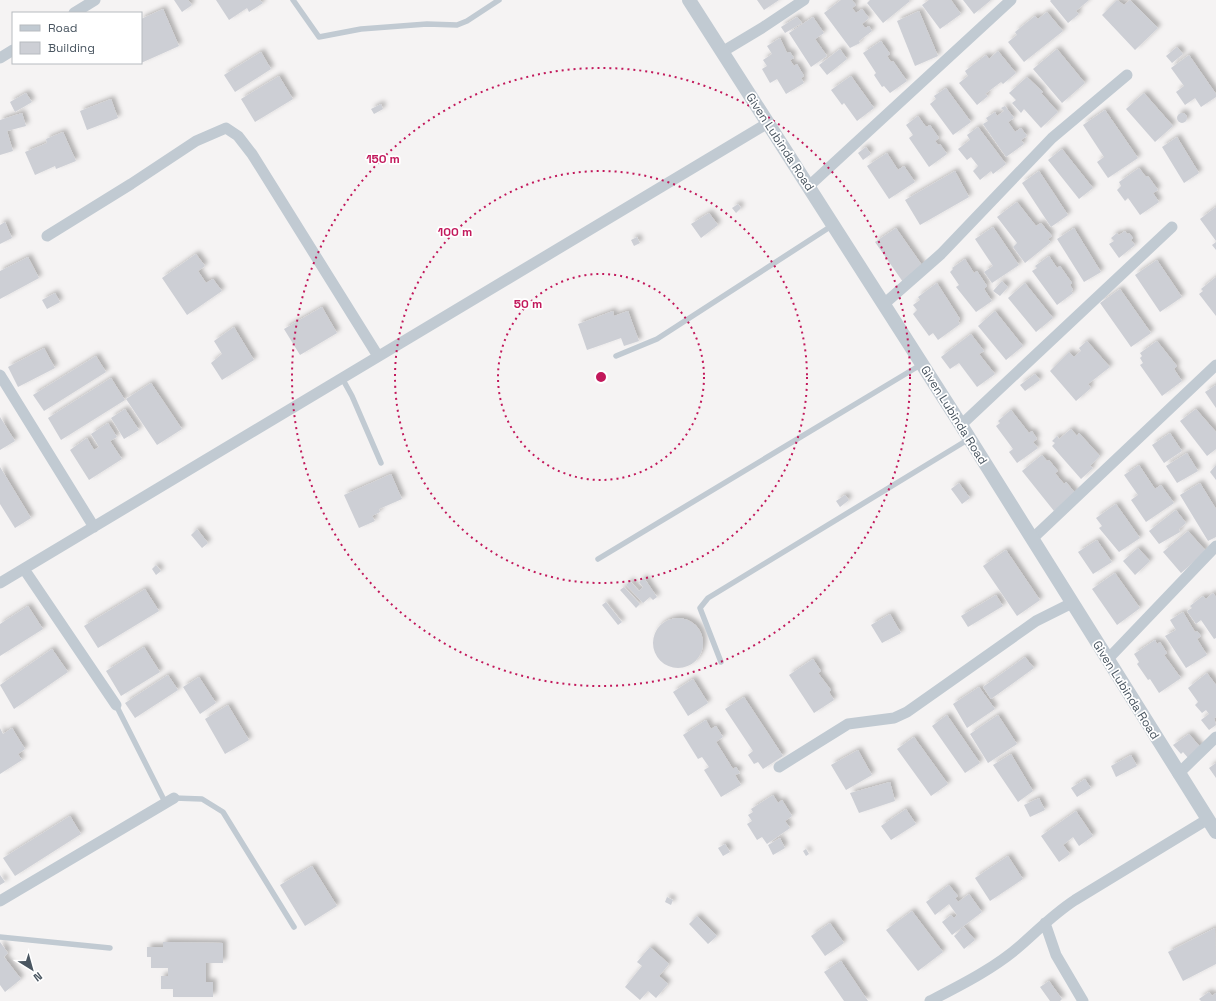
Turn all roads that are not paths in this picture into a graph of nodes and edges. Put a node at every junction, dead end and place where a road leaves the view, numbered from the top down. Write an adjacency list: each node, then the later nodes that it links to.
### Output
1 (96, 0): 7 (street)
2 (293, 0): 3 (lane)
3 (499, 0)
4 (689, 0): 9 (street, Given Lubinda Road)
5 (804, 0): 9 (street)
6 (1011, 0): 13 (street)
7 (76, 12)
8 (12, 51): 10 (street)
9 (722, 52): 12 (street, Given Lubinda Road)
10 (0, 58)
11 (1127, 75): 17 (street)
12 (768, 123): 13 (street, Given Lubinda Road); 18 (street)
13 (809, 186): 14 (street, Given Lubinda Road)
14 (834, 225): 17 (street, Given Lubinda Road); 19 (lane)
15 (1172, 227): 24 (street)
16 (47, 236): 18 (street)
17 (884, 304): 20 (street, Given Lubinda Road)
18 (378, 356): 23 (street)
19 (616, 356)
20 (922, 364): 24 (street, Given Lubinda Road); 30 (lane)
21 (1216, 364): 28 (street)
22 (0, 375): 27 (street)
23 (342, 378): 26 (lane); 27 (street)
24 (961, 425): 25 (street, Given Lubinda Road)
25 (970, 439): 28 (street, Given Lubinda Road); 35 (lane)
26 (381, 462)
27 (94, 527): 31 (street)
28 (1032, 540): 33 (street, Given Lubinda Road)
29 (1216, 546): 34 (street)
30 (598, 559)
31 (24, 569): 32 (street); 36 (street)
32 (0, 583)
33 (1072, 604): 34 (street, Given Lubinda Road); 38 (street)
34 (1107, 660): 39 (street, Given Lubinda Road)
35 (721, 662)
36 (116, 705): 40 (lane)
37 (1216, 737): 39 (street)
38 (779, 768)
39 (1178, 774): 41 (street, Given Lubinda Road)
40 (170, 800): 43 (street); 45 (lane)
41 (1208, 819): 42 (street, Given Lubinda Road); 44 (street)
42 (1216, 832)
43 (0, 901)
44 (1044, 923): 48 (street); 49 (street)
45 (294, 927)
46 (0, 937): 47 (lane)
47 (110, 948)
48 (930, 1001)
49 (1083, 1001)

